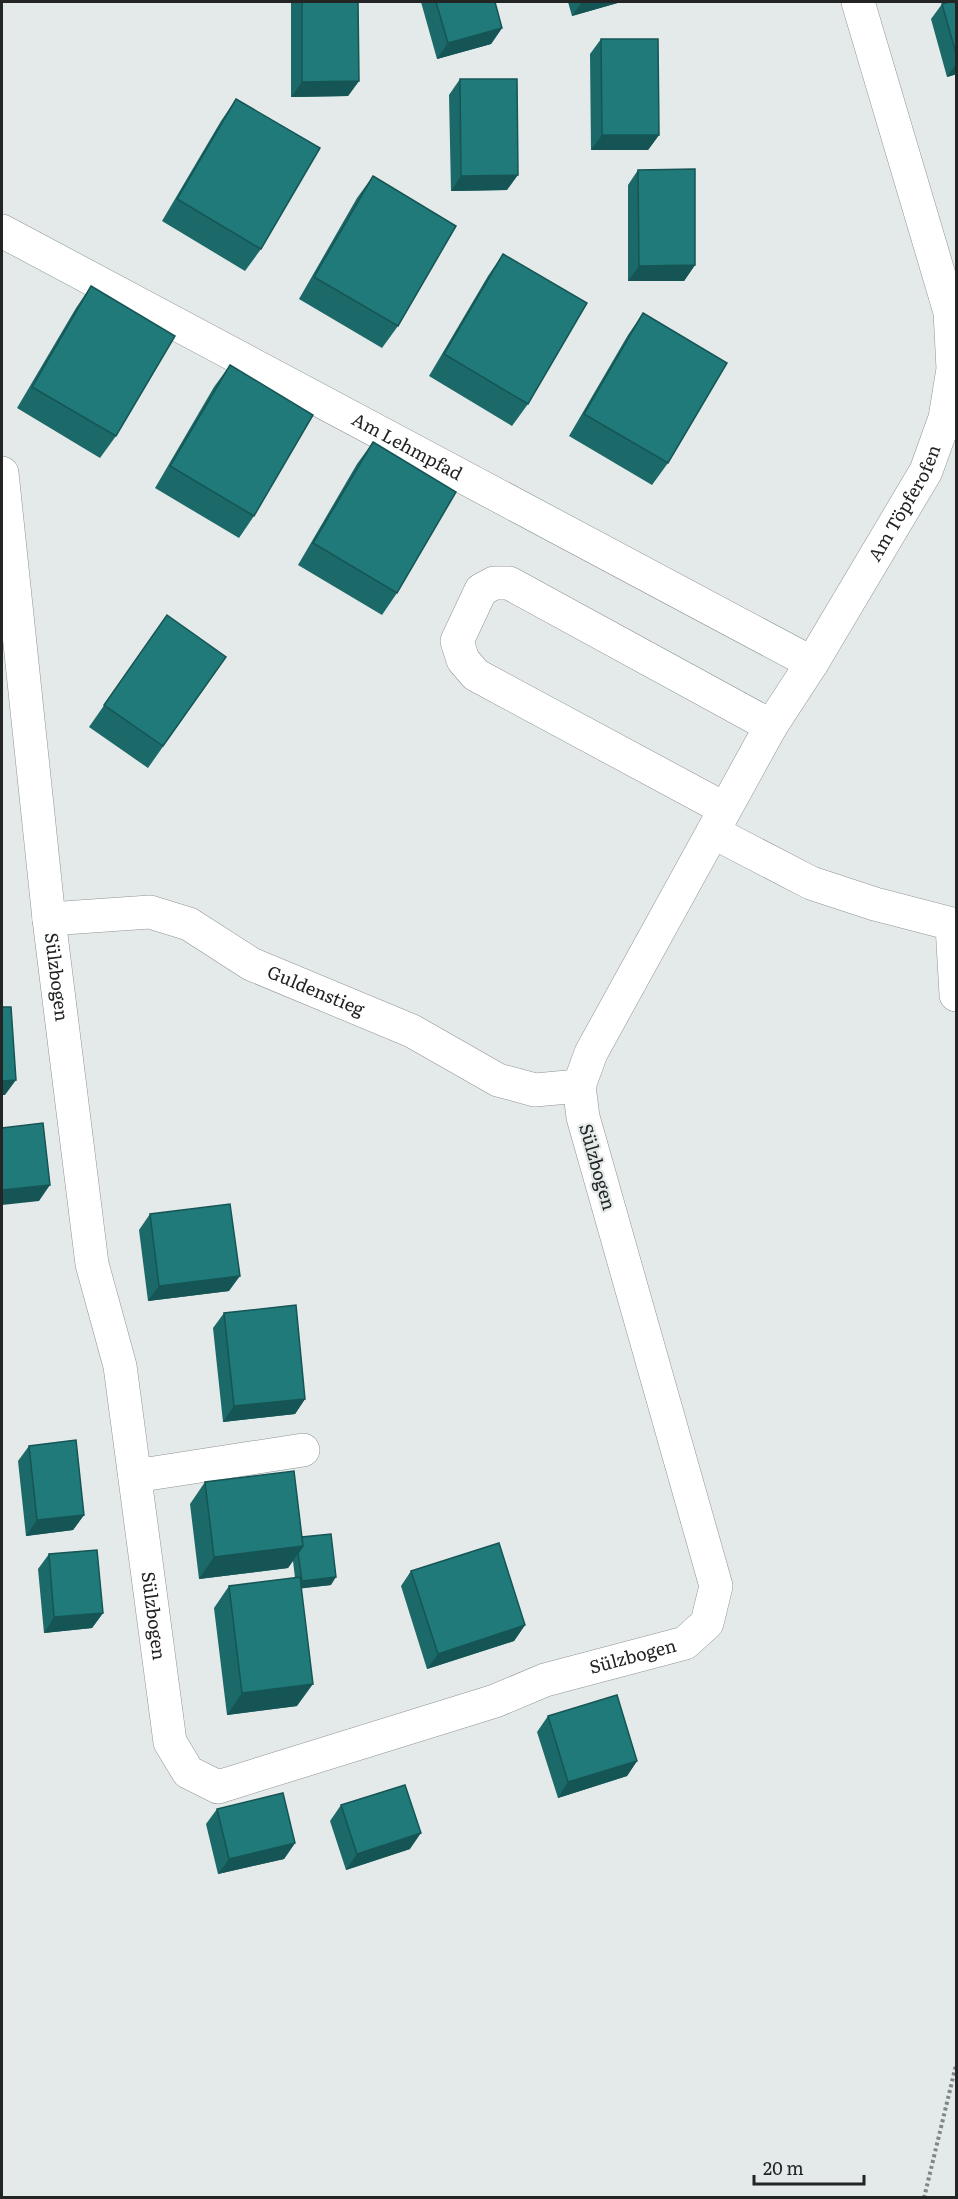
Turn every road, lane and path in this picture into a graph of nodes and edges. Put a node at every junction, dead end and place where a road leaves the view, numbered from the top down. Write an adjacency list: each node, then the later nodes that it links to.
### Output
1 (858, 2): 4 (street, Am Töpferofen)
2 (2, 231): 4 (street, Am Lehmpfad)
3 (2, 473): 8 (street, Sülzbogen)
4 (812, 663): 5 (street, Am Töpferofen)
5 (771, 726): 6 (street, Am Töpferofen); 6 (street)
6 (719, 820): 7 (street, Am Töpferofen); 9 (street)
7 (689, 875): 11 (street, Sülzbogen)
8 (50, 919): 11 (street, Guldenstieg); 13 (street, Sülzbogen)
9 (955, 925): 10 (street)
10 (957, 995)
11 (579, 1086): 13 (street, Sülzbogen)
12 (303, 1450): 13 (street)
13 (135, 1476)
14 (957, 2066): 15 (path)
15 (924, 2198)

